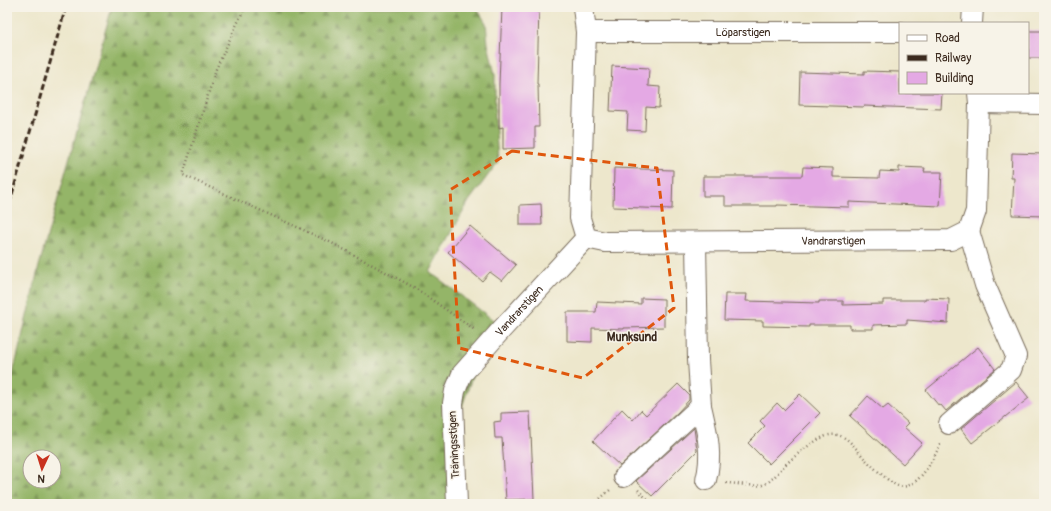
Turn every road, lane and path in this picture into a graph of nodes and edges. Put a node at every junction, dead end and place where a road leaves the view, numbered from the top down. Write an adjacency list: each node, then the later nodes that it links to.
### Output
1 (245, 7): 12 (path)
2 (583, 7): 5 (street)
3 (973, 7): 4 (street)
4 (972, 22)
5 (586, 32): 6 (street, Löparstigen); 10 (street)
6 (899, 32)
7 (978, 98): 8 (street); 9 (street)
8 (1044, 104)
9 (969, 231): 11 (street, Vandrarstigen); 15 (street)
10 (586, 238): 11 (street, Vandrarstigen); 12 (street, Vandrarstigen)
11 (696, 242): 14 (street)
12 (491, 342): 13 (street, Vandrarstigen)
13 (457, 386): 18 (street, Träningsstigen)
14 (701, 406): 16 (street); 17 (street)
15 (949, 424): 17 (path)
16 (624, 477)
17 (706, 480)
18 (457, 504)

